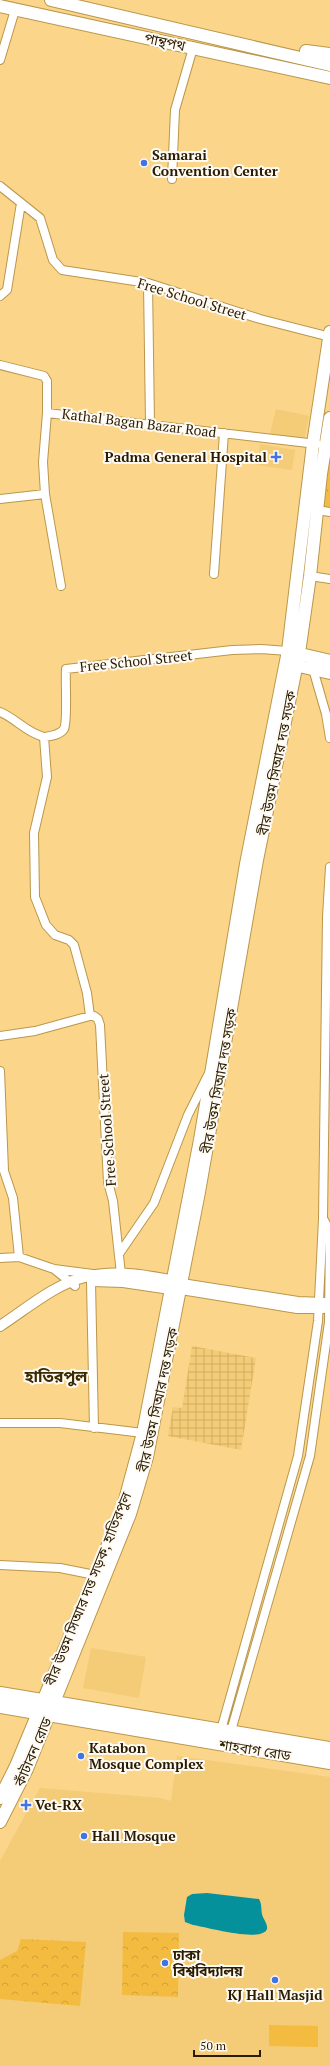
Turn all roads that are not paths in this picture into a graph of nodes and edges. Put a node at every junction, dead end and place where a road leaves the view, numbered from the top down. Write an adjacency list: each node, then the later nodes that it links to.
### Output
1 (51, 0): 4 (main road, পান্থপথ)
2 (0, 6): 3 (main road, পান্থপথ)
3 (15, 10): 5 (main road, পান্থপথ); 7 (street)
4 (112, 13): 6 (main road); 8 (main road, পান্থপথ)
5 (193, 48): 9 (main road, পান্থপথ); 10 (street)
6 (330, 54)
7 (0, 60)
8 (330, 64)
9 (330, 78)
10 (172, 179)
11 (0, 186): 12 (street, Free School Street)
12 (21, 203): 13 (street, Free School Street); 14 (street)
13 (148, 283): 15 (street, Free School Street); 19 (street)
14 (0, 296)
15 (330, 335): 21 (main road, বীর উত্তম সিআর দত্ত সড়ক)
16 (0, 365): 17 (street, Kathal Bagan Bazar Road)
17 (47, 413): 19 (street, Kathal Bagan Bazar Road); 22 (street)
18 (330, 418): 21 (main road, বীর উত্তম সিআর দত্ত সড়ক)
19 (150, 424): 20 (street, Kathal Bagan Bazar Road)
20 (224, 433): 21 (street, Kathal Bagan Bazar Road); 26 (street)
21 (319, 445): 24 (main road, বীর উত্তম সিআর দত্ত সড়ক); 30 (main road, বীর উত্তম সিআর দত্ত সড়ক)
22 (45, 494): 23 (street); 29 (street)
23 (0, 499)
24 (317, 510): 25 (street); 27 (main road, বীর উত্তম সিআর দত্ত সড়ক)
25 (330, 512)
26 (214, 574)
27 (310, 576): 28 (street); 30 (main road, বীর উত্তম সিআর দত্ত সড়ক)
28 (330, 580)
29 (61, 586)
30 (293, 658): 31 (main road); 32 (main road); 35 (street, Free School Street); 40 (main road, বীর উত্তম সিআর দত্ত সড়ক, হাতিরপুল); 52 (main road, বীর উত্তম সিআর দত্ত সড়ক)
31 (330, 662)
32 (313, 669): 33 (main road); 36 (street)
33 (330, 673)
34 (0, 712): 35 (street)
35 (44, 737): 38 (street, Free School Street)
36 (330, 738)
37 (330, 867): 42 (street)
38 (90, 1016): 39 (street); 45 (street, Free School Street)
39 (0, 1036)
40 (211, 1069): 45 (street); 52 (main road, বীর উত্তম সিআর দত্ত সড়ক, হাতিরপুল)
41 (0, 1071): 46 (street)
42 (323, 1219): 43 (street); 44 (street)
43 (330, 1231): 44 (street); 54 (street)
44 (321, 1246): 53 (street)
45 (119, 1254): 49 (street, Free School Street)
46 (19, 1257): 47 (street); 48 (street)
47 (0, 1258)
48 (54, 1269): 50 (street); 51 (street)
49 (121, 1274): 50 (street); 52 (street)
50 (95, 1278): 51 (street); 52 (street); 58 (street)
51 (73, 1284): 55 (street); 56 (street)
52 (176, 1285): 53 (street); 59 (main road, বীর উত্তম সিআর দত্ত সড়ক, হাতিরপুল); 62 (main road, বীর উত্তম সিআর দত্ত সড়ক)
53 (319, 1306): 54 (street); 60 (street)
54 (330, 1306): 61 (street)
55 (0, 1326)
56 (0, 1332)
57 (0, 1424): 58 (street)
58 (94, 1428): 59 (street)
59 (143, 1433): 62 (main road, বীর উত্তম সিআর দত্ত সড়ক, হাতিরপুল)
60 (293, 1475): 61 (street); 65 (street)
61 (304, 1478): 66 (street)
62 (134, 1486): 64 (main road, বীর উত্তম সিআর দত্ত সড়ক, হাতিরপুল); 69 (main road, বীর উত্তম সিআর দত্ত সড়ক)
63 (0, 1565): 64 (street)
64 (95, 1575): 69 (main road, বীর উত্তম সিআর দত্ত সড়ক, হাতিরপুল)
65 (251, 1626): 66 (street); 70 (street)
66 (261, 1628): 70 (street)
67 (0, 1694): 69 (highway)
68 (0, 1706): 69 (highway)
69 (46, 1708): 70 (highway, শাহবাগ রোড); 72 (highway, শাহবাগ রোড); 73 (main road, কাঁটাবন রোড); 74 (main road, কাঁটাবন রোড)
70 (226, 1731): 71 (highway, শাহবাগ রোড)
71 (330, 1749)
72 (330, 1762)
73 (0, 1798)
74 (0, 1822)

